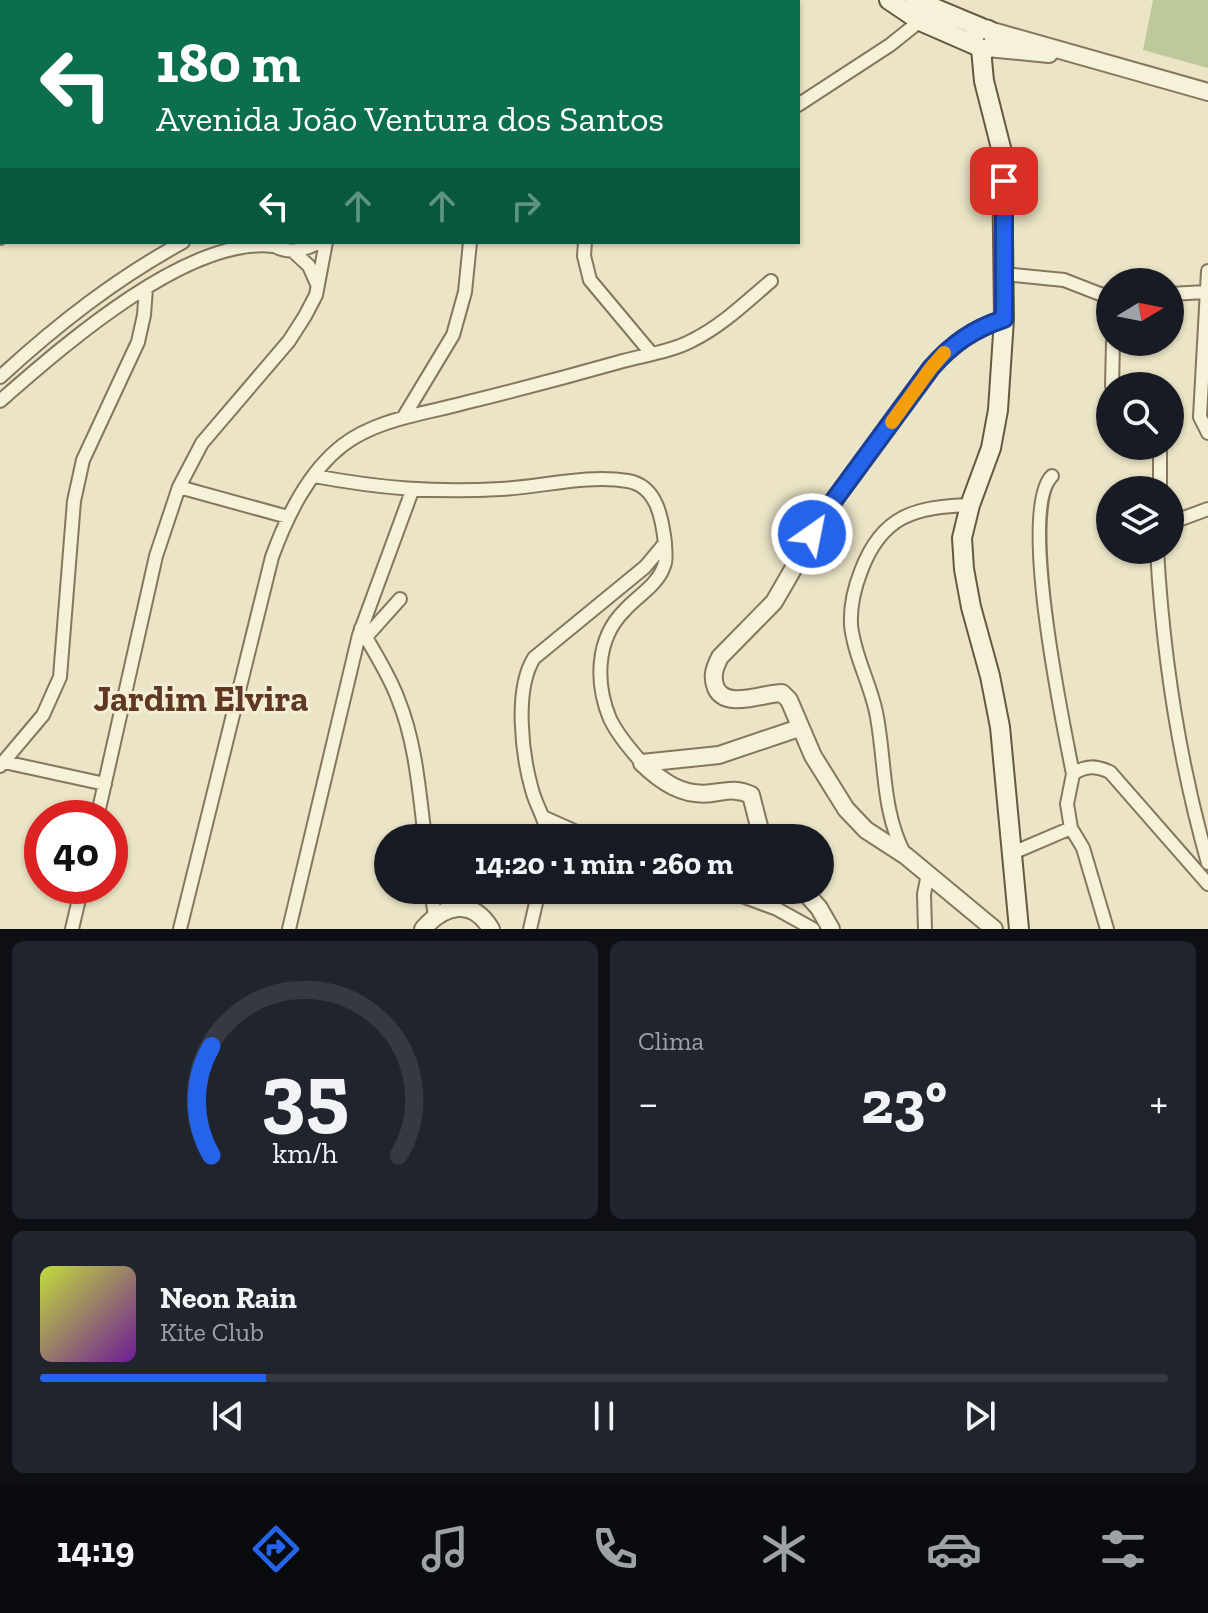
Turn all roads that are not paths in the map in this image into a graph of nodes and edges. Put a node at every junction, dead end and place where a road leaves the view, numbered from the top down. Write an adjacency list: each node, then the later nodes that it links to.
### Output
1 (889, 0): 3 (main road)
2 (915, 0): 4 (main road)
3 (920, 21): 4 (main road); 6 (street)
4 (983, 40): 5 (street); 15 (main road)
5 (1208, 92)
6 (800, 104)
7 (180, 244): 24 (street)
8 (271, 244): 13 (street); 17 (street)
9 (316, 244): 13 (street)
10 (326, 244): 18 (street)
11 (470, 244): 26 (street)
12 (585, 244): 23 (street)
13 (294, 252): 18 (street)
14 (1208, 271): 20 (street)
15 (1004, 274): 19 (street); 22 (main road)
16 (771, 281): 23 (street)
17 (146, 288): 25 (street); 42 (street)
18 (318, 289): 30 (street)
19 (1096, 291)
20 (1206, 292): 21 (street); 27 (street)
21 (1184, 293)
22 (1004, 319): 32 (main road); 40 (street)
23 (651, 353): 26 (street)
24 (0, 377)
25 (0, 401)
26 (403, 418): 28 (street)
27 (1208, 433)
28 (314, 476): 31 (street); 34 (street)
29 (1052, 476): 43 (street)
30 (179, 487): 34 (street); 44 (street)
31 (412, 491): 36 (street); 39 (street)
32 (970, 505): 52 (main road); 53 (street)
33 (1208, 509): 35 (street)
34 (288, 517): 64 (street)
35 (1184, 518)
36 (665, 543): 41 (street); 46 (street)
37 (1158, 564): 54 (street)
38 (400, 599): 39 (street)
39 (363, 632): 47 (street); 65 (street)
40 (799, 728): 41 (street); 53 (street)
41 (642, 763): 50 (street)
42 (2, 764): 44 (street)
43 (1073, 774): 51 (street); 56 (street)
44 (105, 784): 45 (street)
45 (101, 800)
46 (543, 817): 48 (street); 49 (street)
47 (423, 824)
48 (545, 824)
49 (559, 824)
50 (758, 824)
51 (1071, 828): 52 (street); 74 (street)
52 (1010, 854): 73 (main road)
53 (906, 856): 55 (street)
54 (1208, 863)
55 (928, 874): 71 (street); 72 (street)
56 (1208, 884)
57 (78, 904): 63 (street)
58 (433, 904): 62 (street)
59 (536, 904): 68 (street)
60 (764, 904): 69 (street)
61 (815, 904): 70 (street)
62 (435, 916): 66 (street); 67 (street)
63 (72, 929)
64 (180, 929)
65 (289, 929)
66 (423, 929)
67 (491, 929)
68 (530, 929)
69 (813, 929)
70 (831, 929)
71 (925, 929)
72 (994, 929)
73 (1019, 929)
74 (1107, 929)

